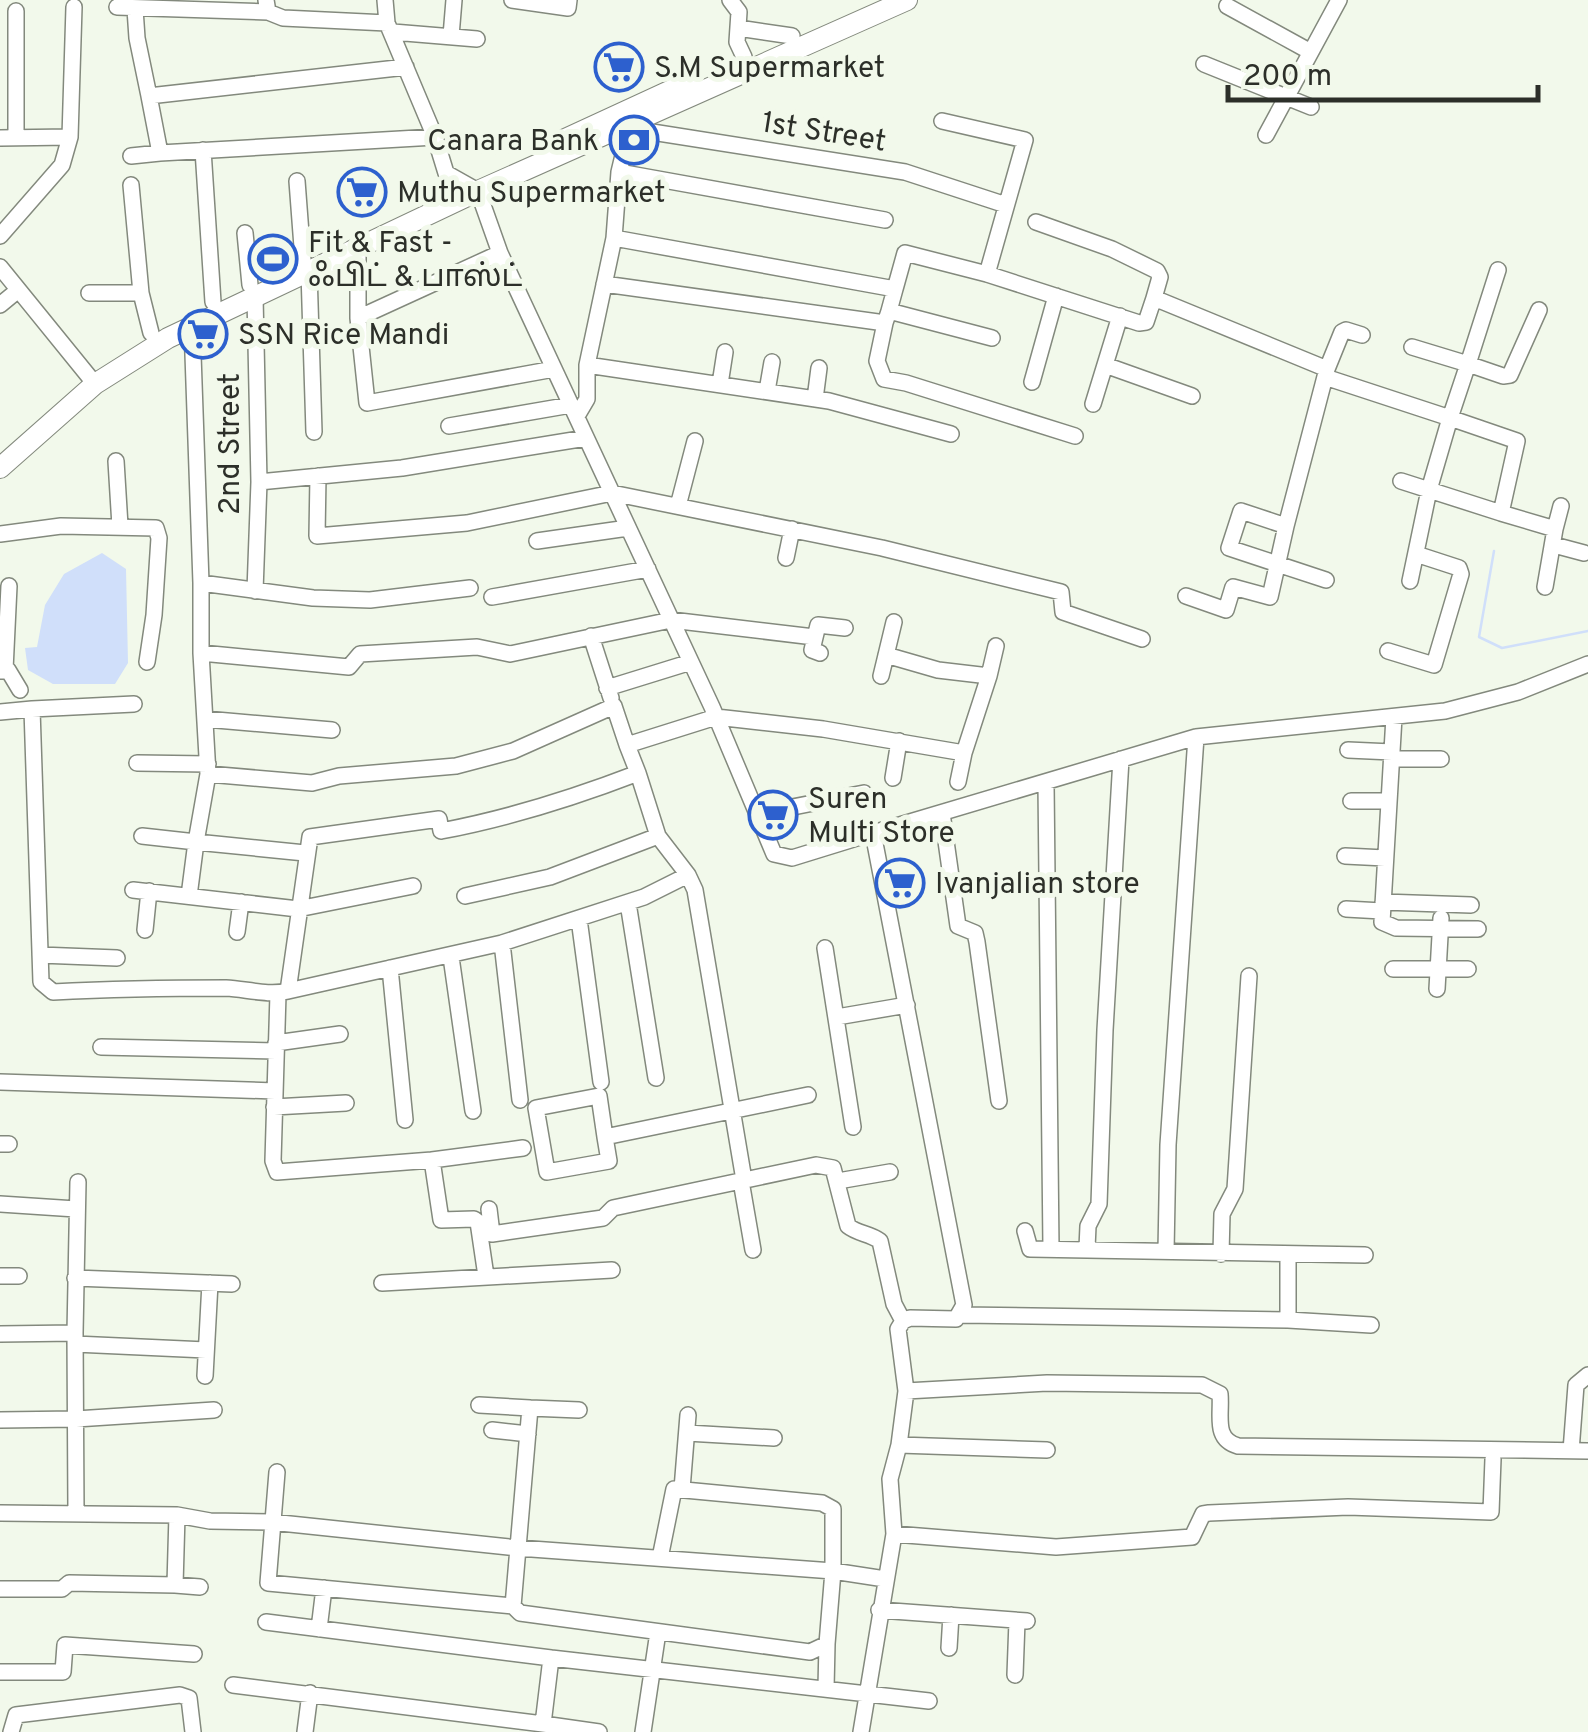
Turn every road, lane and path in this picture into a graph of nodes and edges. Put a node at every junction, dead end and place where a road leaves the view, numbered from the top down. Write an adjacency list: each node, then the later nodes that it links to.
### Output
1 (385, 0): 15 (street)
2 (454, 0): 17 (street)
3 (512, 0): 4 (street)
4 (570, 0)
5 (730, 0): 16 (street)
6 (876, 0): 18 (main road)
7 (907, 0): 27 (main road)
8 (1339, 0): 20 (street)
9 (267, 6): 13 (street); 15 (street)
10 (1226, 6): 20 (street)
11 (74, 7): 30 (street)
12 (116, 8): 13 (street)
13 (135, 9): 24 (street)
14 (16, 11): 32 (street)
15 (390, 28): 17 (street); 23 (street)
16 (738, 28): 18 (street); 21 (street)
17 (451, 36): 19 (street)
18 (792, 36): 21 (main road)
19 (477, 39)
20 (1310, 51): 25 (street)
21 (744, 57): 27 (main road)
22 (1204, 64): 25 (street)
23 (406, 68): 24 (street); 31 (street)
24 (149, 96): 34 (street)
25 (1285, 96): 26 (street); 29 (street)
26 (1311, 107)
27 (627, 119): 36 (street); 39 (main road); 40 (street, 1st Street)
28 (942, 121): 40 (street)
29 (1266, 135)
30 (70, 137): 32 (street); 44 (street)
31 (435, 137): 33 (street); 39 (street)
32 (8, 138)
33 (204, 150): 34 (street); 60 (street)
34 (160, 153): 35 (street)
35 (132, 156)
36 (619, 172): 41 (street); 45 (street)
37 (297, 181): 48 (street)
38 (132, 184): 56 (street)
39 (474, 187): 46 (main road); 47 (street); 48 (main road)
40 (1006, 205): 51 (street)
41 (885, 220)
42 (1036, 222): 59 (street)
43 (245, 233): 55 (street, 2nd Street)
44 (0, 236)
45 (614, 238): 52 (street); 53 (street)
46 (358, 250): 48 (main road); 65 (street)
47 (500, 253): 65 (street); 77 (street)
48 (306, 266): 55 (main road); 89 (street)
49 (0, 267): 54 (street)
50 (1498, 270): 75 (street)
51 (987, 274): 53 (street); 58 (street)
52 (604, 284): 64 (street); 73 (street)
53 (895, 289): 64 (street)
54 (17, 291): 61 (street); 79 (street)
55 (252, 291): 60 (main road); 66 (main road); 99 (street, 2nd Street)
56 (141, 292): 57 (street); 67 (street)
57 (88, 293)
58 (1056, 296): 63 (street); 80 (street)
59 (1154, 298): 63 (street); 78 (street)
60 (214, 302): 67 (main road)
61 (0, 304)
62 (1539, 310): 75 (street)
63 (1120, 316): 74 (street)
64 (887, 317): 69 (street); 91 (street)
65 (358, 318): 77 (street)
66 (192, 326): 79 (main road); 119 (street)
67 (152, 333): 79 (main road)
68 (1362, 335): 78 (street)
69 (992, 338)
70 (1412, 347): 75 (street)
71 (725, 352): 81 (street)
72 (772, 362): 82 (street)
73 (587, 364): 81 (street); 86 (street)
74 (1105, 364): 83 (street); 85 (street)
75 (1468, 364): 87 (street)
76 (819, 368): 84 (street)
77 (554, 369): 86 (street)
78 (1326, 373): 87 (street); 106 (street)
79 (91, 379): 94 (main road); 96 (main road)
80 (1032, 382)
81 (720, 384): 82 (street)
82 (768, 391): 84 (street)
83 (1192, 396)
84 (815, 399): 90 (street)
85 (1093, 404)
86 (574, 410): 88 (street); 92 (street)
87 (1450, 418): 100 (street); 104 (street)
88 (449, 426)
89 (314, 432)
90 (951, 434)
91 (1075, 436)
92 (586, 438): 97 (street); 101 (street)
93 (695, 441): 102 (street)
94 (0, 450)
95 (116, 460): 105 (street)
96 (0, 468)
97 (318, 476): 99 (street); 101 (street)
98 (1400, 481): 100 (street)
99 (259, 482): 123 (street, 2nd Street)
100 (1429, 490): 104 (street); 113 (street)
101 (612, 494): 102 (street); 107 (street)
102 (678, 506): 108 (street)
103 (1561, 506): 110 (street)
104 (1501, 512): 110 (street)
105 (120, 526): 109 (street); 135 (street)
106 (1286, 526): 115 (street); 115 (street)
107 (628, 528): 111 (street); 116 (street)
108 (792, 529): 114 (street); 130 (street)
109 (0, 534)
110 (1554, 537): 112 (street); 121 (street)
111 (537, 541)
112 (1584, 553)
113 (1416, 554): 118 (street); 132 (street)
114 (786, 558)
115 (1278, 565): 117 (street); 124 (street)
116 (648, 569): 125 (street); 126 (street)
117 (1326, 580)
118 (1410, 581)
119 (201, 583): 123 (street); 133 (street)
120 (9, 586): 138 (street)
121 (1544, 587)
122 (470, 588): 123 (street)
123 (255, 591)
124 (1186, 596)
125 (492, 597)
126 (671, 620): 128 (street); 129 (street); 136 (street)
127 (894, 622): 134 (street)
128 (844, 628)
129 (590, 636): 133 (street); 141 (street)
130 (1142, 639)
131 (996, 646): 140 (street)
132 (1388, 651)
133 (200, 653): 149 (street)
134 (886, 656): 139 (street); 140 (street)
135 (147, 662)
136 (691, 662): 141 (street); 147 (street)
137 (1588, 664): 148 (street)
138 (2, 670): 142 (street)
139 (882, 676)
140 (989, 676): 155 (street)
141 (607, 688): 144 (street)
142 (20, 690)
143 (134, 704): 145 (street)
144 (614, 706): 153 (street); 160 (street)
145 (32, 709): 146 (street); 195 (street)
146 (0, 712)
147 (716, 717): 152 (street); 153 (street); 168 (street)
148 (1394, 717): 151 (street); 156 (street)
149 (205, 719): 150 (street); 160 (street)
150 (332, 730)
151 (1196, 737): 158 (street); 236 (street)
152 (898, 741): 155 (street); 162 (street)
153 (628, 745): 161 (street)
154 (1348, 750): 156 (street)
155 (964, 753): 163 (street)
156 (1392, 756): 157 (street); 167 (street)
157 (1441, 758)
158 (1121, 759): 164 (street); 234 (street)
159 (137, 763): 160 (street)
160 (208, 769): 173 (street)
161 (638, 773): 172 (street); 174 (street)
162 (893, 778)
163 (958, 782)
164 (1046, 784): 169 (street); 233 (street)
165 (864, 793): 168 (street)
166 (1351, 801): 167 (street)
167 (1390, 801): 176 (street)
168 (758, 814): 170 (street)
169 (942, 814): 170 (street); 216 (street)
170 (874, 833): 205 (street)
171 (142, 836): 173 (street)
172 (658, 836): 178 (street); 180 (street)
173 (196, 842): 174 (street); 179 (street)
174 (305, 853): 185 (street)
175 (1345, 856): 176 (street)
176 (1385, 858): 184 (street)
177 (413, 886): 185 (street)
178 (694, 890): 187 (street); 219 (street)
179 (189, 896): 181 (street); 191 (street)
180 (465, 896)
181 (240, 902): 185 (street); 192 (street)
182 (1435, 904): 183 (street); 184 (street); 189 (street)
183 (1471, 905)
184 (1382, 906): 186 (street); 189 (street)
185 (298, 909): 204 (street)
186 (1346, 909)
187 (629, 911): 188 (street); 210 (street)
188 (578, 919): 193 (street); 212 (street)
189 (1440, 928): 190 (street); 201 (street)
190 (1478, 929)
191 (145, 930)
192 (237, 932)
193 (502, 944): 197 (street); 215 (street)
194 (825, 948): 206 (street)
195 (40, 955): 196 (street); 204 (street)
196 (117, 958)
197 (452, 965): 198 (street); 218 (street)
198 (390, 968): 204 (street); 220 (street)
199 (1393, 969): 201 (street)
200 (1468, 969): 201 (street)
201 (1438, 970): 203 (street)
202 (1249, 976): 237 (street)
203 (1437, 989)
204 (282, 998): 209 (street)
205 (907, 1005): 206 (street); 248 (street)
206 (837, 1017): 221 (street)
207 (340, 1034): 209 (street)
208 (100, 1046): 209 (street)
209 (271, 1048): 214 (street)
210 (656, 1078)
211 (0, 1082): 214 (street)
212 (601, 1082)
213 (808, 1095): 219 (street)
214 (269, 1096): 217 (street); 224 (street)
215 (520, 1100)
216 (999, 1101)
217 (346, 1102)
218 (472, 1110)
219 (730, 1111): 222 (street); 226 (street)
220 (405, 1120)
221 (853, 1127)
222 (605, 1137): 222 (street)
223 (523, 1148): 224 (street)
224 (432, 1160): 243 (street)
225 (890, 1172): 227 (street)
226 (742, 1181): 227 (street); 230 (street); 235 (street)
227 (838, 1181): 250 (street)
228 (78, 1182): 231 (street)
229 (0, 1204): 231 (street)
230 (489, 1208)
231 (76, 1209): 244 (street)
232 (1025, 1231): 233 (street)
233 (1051, 1248): 234 (street)
234 (1087, 1248): 236 (street)
235 (753, 1250)
236 (1166, 1251): 237 (street)
237 (1221, 1254): 238 (street)
238 (1288, 1254): 239 (street); 249 (street)
239 (1365, 1255)
240 (612, 1270): 243 (street)
241 (0, 1276): 242 (street)
242 (19, 1276)
243 (486, 1276): 246 (street)
244 (76, 1278): 245 (street); 253 (street)
245 (210, 1283): 247 (street); 254 (street)
246 (382, 1283)
247 (232, 1284)
248 (961, 1315): 249 (street); 250 (street)
249 (1288, 1320): 251 (street)
250 (903, 1321): 257 (street)
251 (1371, 1324)
252 (0, 1334): 253 (street)
253 (75, 1338): 254 (street); 263 (street)
254 (206, 1350): 256 (street)
255 (1588, 1375): 271 (street)
256 (205, 1376)
257 (906, 1392): 269 (street); 271 (street)
258 (479, 1406): 259 (street)
259 (530, 1408): 261 (street); 267 (street)
260 (214, 1410): 263 (street)
261 (579, 1410)
262 (688, 1415): 266 (street)
263 (76, 1419): 264 (street); 277 (street)
264 (0, 1420)
265 (492, 1430): 267 (street)
266 (687, 1433): 268 (street); 275 (street)
267 (528, 1434): 281 (street)
268 (774, 1438)
269 (899, 1445): 270 (street); 280 (street)
270 (1047, 1450)
271 (1570, 1450): 272 (street)
272 (1588, 1451)
273 (1493, 1459): 280 (street)
274 (277, 1472): 279 (street)
275 (682, 1489): 282 (street); 283 (street)
276 (0, 1513): 277 (street)
277 (76, 1513): 278 (street)
278 (177, 1515): 279 (street); 285 (street)
279 (271, 1522): 281 (street); 287 (street)
280 (894, 1534): 284 (street)
281 (518, 1548): 282 (street); 289 (street)
282 (660, 1558): 283 (street)
283 (833, 1570): 284 (street); 295 (street)
284 (885, 1578): 290 (street)
285 (175, 1585): 286 (street); 288 (street)
286 (200, 1587)
287 (324, 1588): 289 (street); 293 (street)
288 (0, 1589)
289 (514, 1606): 294 (street)
290 (880, 1610): 291 (street); 304 (street)
291 (951, 1616): 296 (street); 301 (street)
292 (266, 1622): 293 (street)
293 (319, 1629): 298 (street)
294 (658, 1632): 295 (street); 299 (street)
295 (827, 1644): 303 (street)
296 (949, 1648)
297 (194, 1654): 300 (street)
298 (551, 1658): 299 (street); 307 (street)
299 (653, 1669): 303 (street); 312 (street)
300 (0, 1672)
301 (1015, 1676)
302 (233, 1685): 305 (street)
303 (826, 1688): 304 (street)
304 (866, 1692): 306 (street); 313 (street)
305 (310, 1693): 307 (street); 310 (street)
306 (929, 1701)
307 (543, 1724): 311 (street)
308 (11, 1732): 309 (street)
309 (193, 1732)
310 (305, 1732)
311 (599, 1732)
312 (643, 1732)
313 (861, 1732)

